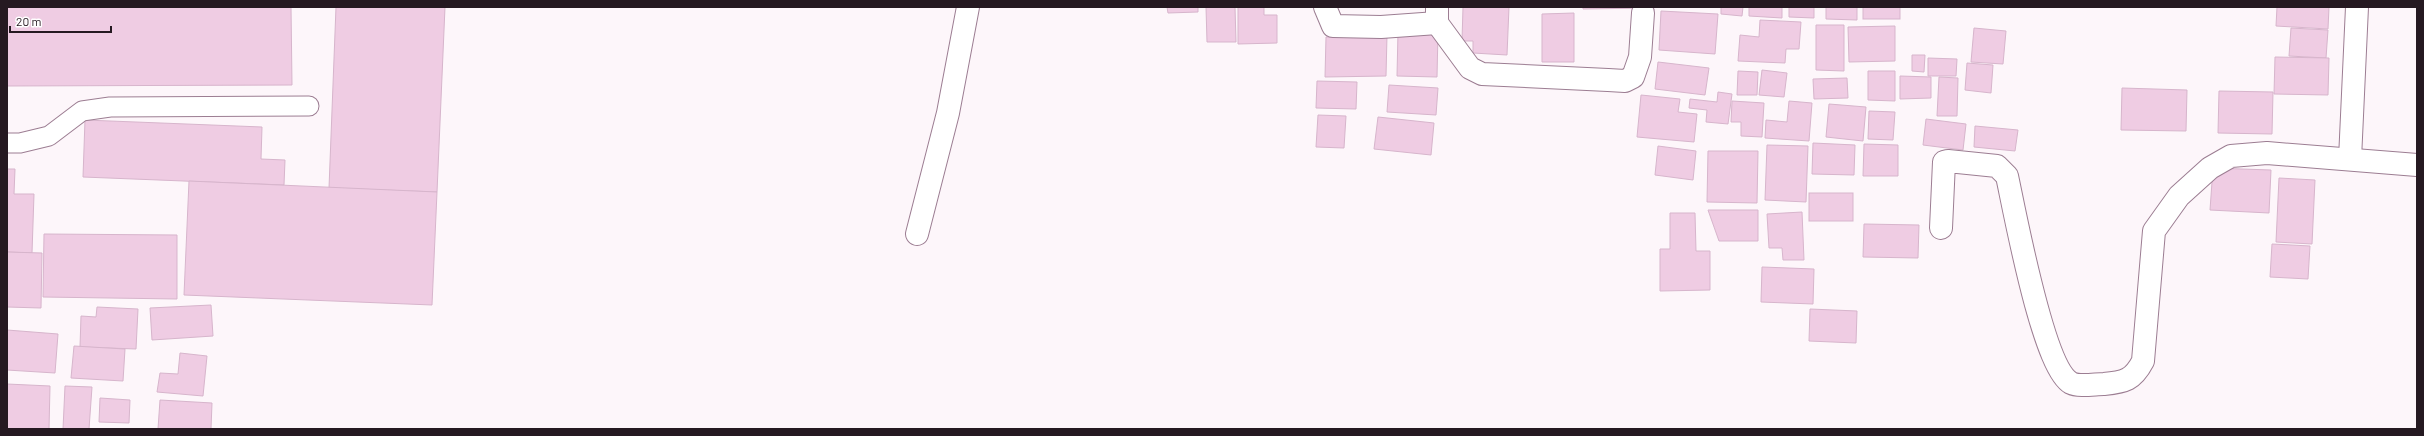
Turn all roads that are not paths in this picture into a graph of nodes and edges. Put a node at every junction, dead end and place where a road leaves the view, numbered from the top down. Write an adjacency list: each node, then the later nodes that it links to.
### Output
1 (968, 7): 11 (street)
2 (1325, 7): 5 (street)
3 (2357, 7): 8 (street)
4 (1643, 13): 5 (street)
5 (1437, 15)
6 (309, 106): 7 (lane)
7 (7, 143)
8 (2350, 159): 9 (street); 10 (street)
9 (2417, 165)
10 (1941, 228)
11 (917, 234)

